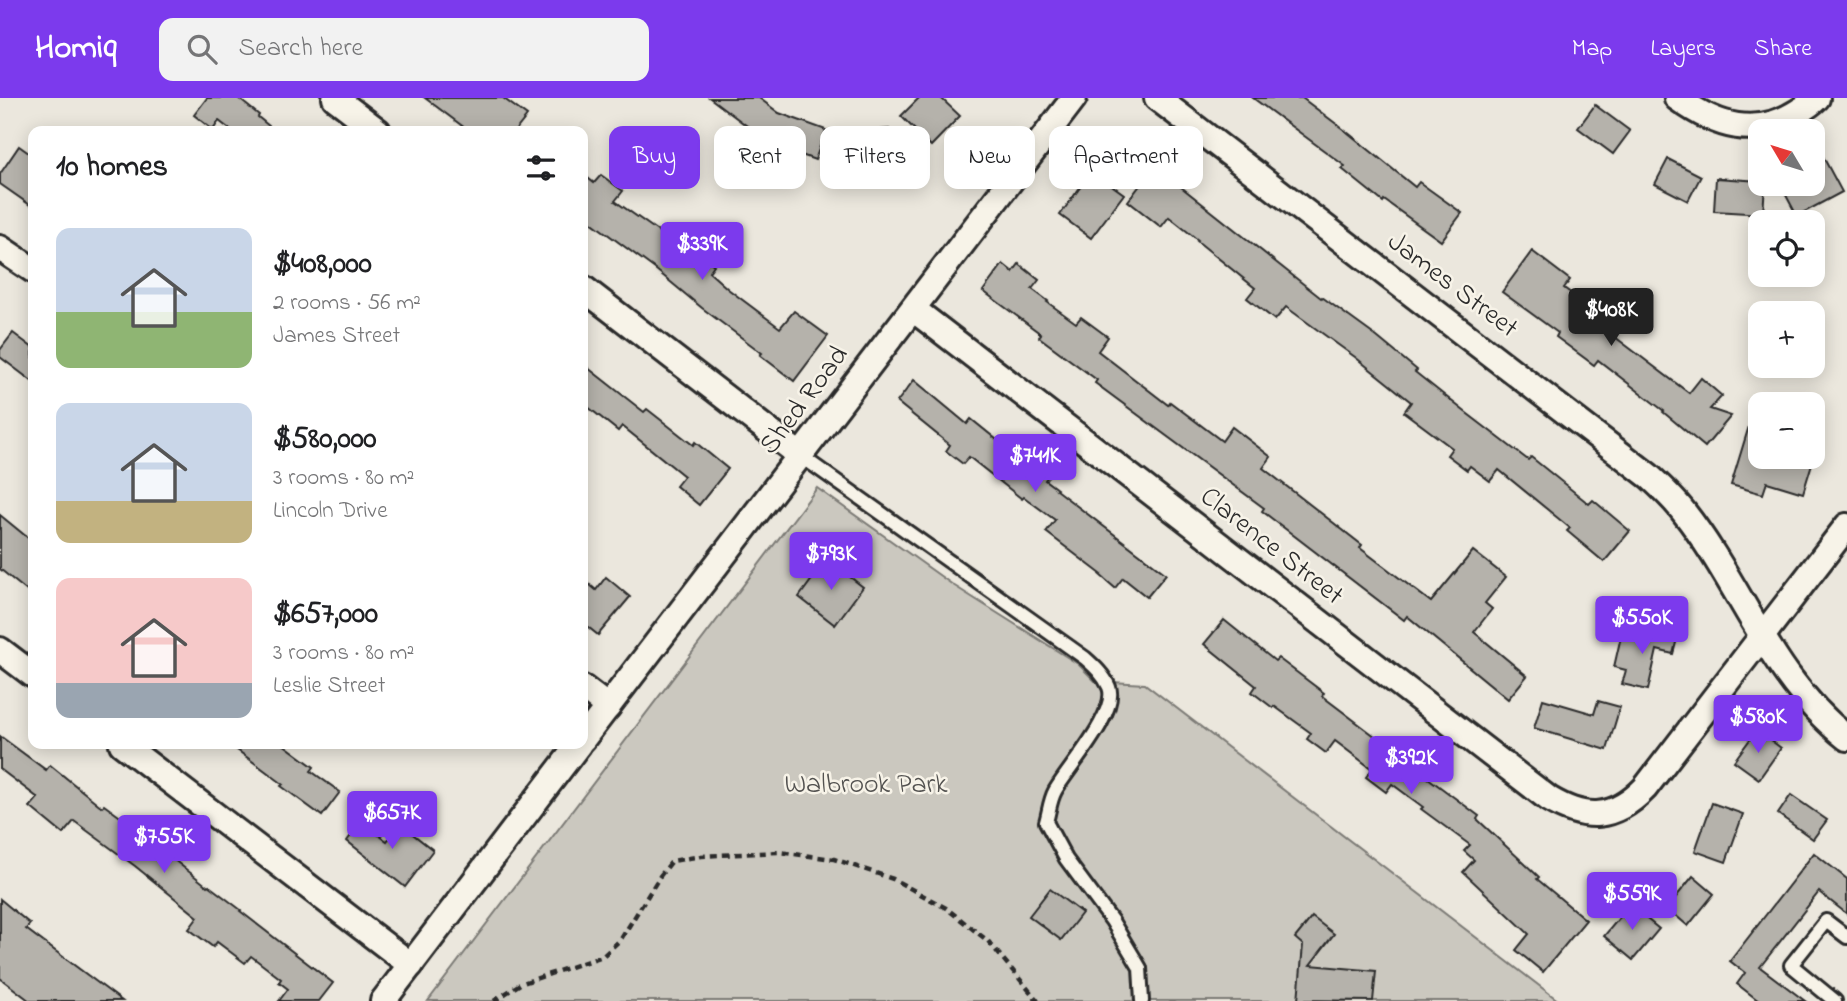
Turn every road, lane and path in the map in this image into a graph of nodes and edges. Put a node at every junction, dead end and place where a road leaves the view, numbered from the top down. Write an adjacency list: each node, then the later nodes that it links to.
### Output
1 (335, 98): 6 (street)
2 (1074, 98): 10 (street, Shed Road)
3 (1157, 98): 13 (street, James Street)
4 (1677, 98): 5 (street)
5 (1817, 98)
6 (371, 126)
7 (0, 248): 8 (street)
8 (28, 267)
9 (588, 292): 11 (street)
10 (912, 309): 11 (street, Shed Road); 13 (street, Clarence Street)
11 (801, 456): 17 (street, Shed Road); 27 (lane)
12 (1847, 526): 13 (street)
13 (1763, 637): 19 (street, James Street)
14 (0, 650): 15 (street)
15 (28, 671)
16 (588, 692): 17 (street)
17 (608, 707): 18 (street, Shed Road)
18 (588, 733)
19 (1847, 738)
20 (129, 749): 23 (street)
21 (575, 749): 23 (street)
22 (1847, 937): 28 (lane)
23 (411, 965): 24 (street)
24 (383, 1001)
25 (494, 1001): 26 (path)
26 (1038, 1001)
27 (1142, 1001)
28 (1835, 1001)

